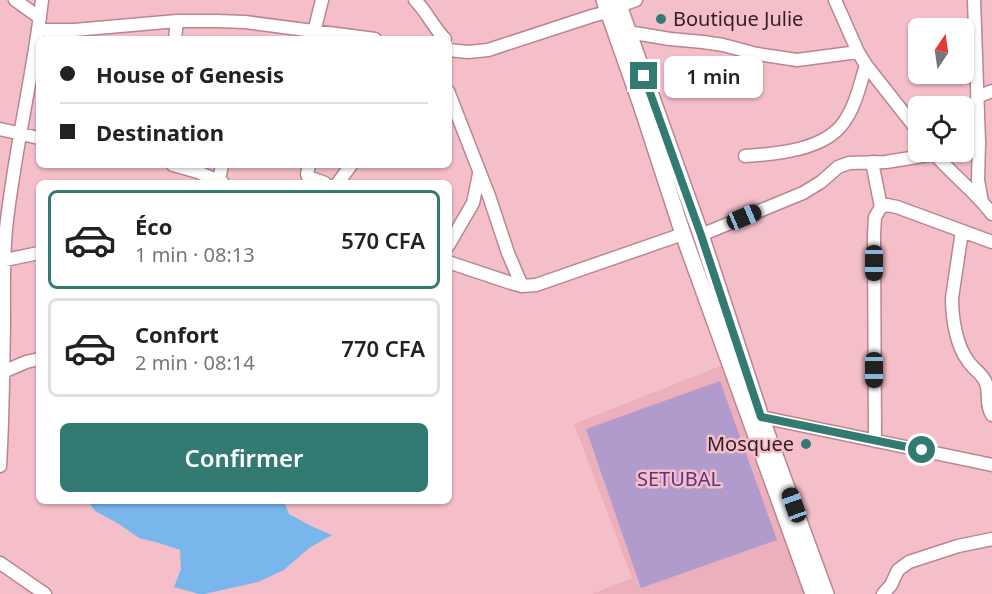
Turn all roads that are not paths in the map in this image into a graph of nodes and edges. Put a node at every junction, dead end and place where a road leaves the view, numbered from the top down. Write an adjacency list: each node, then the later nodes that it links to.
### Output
1 (15, 0): 10 (street)
2 (42, 0): 10 (street)
3 (322, 0): 12 (street)
4 (415, 0): 15 (street)
5 (636, 0): 8 (street)
6 (835, 0): 18 (street)
7 (974, 0): 21 (street)
8 (613, 5): 11 (main road); 17 (street); 44 (main road)
9 (177, 21): 10 (street); 12 (street); 14 (street)
10 (39, 24): 13 (street)
11 (628, 32): 18 (street); 45 (main road)
12 (318, 35)
13 (37, 36)
14 (175, 36)
15 (442, 36)
16 (36, 42): 27 (street)
17 (452, 47)
18 (858, 52): 19 (street)
19 (866, 65): 23 (street); 29 (street)
20 (992, 91): 21 (street)
21 (977, 97): 40 (street)
22 (452, 101): 24 (street)
23 (908, 118)
24 (461, 124): 25 (street); 36 (street)
25 (452, 127)
26 (0, 129): 27 (street)
27 (21, 135): 28 (street); 49 (street)
28 (36, 138)
29 (746, 156)
30 (908, 158): 31 (street)
31 (872, 162): 41 (street); 45 (street)
32 (942, 162): 40 (street)
33 (184, 168): 35 (street)
34 (308, 168): 39 (street)
35 (187, 169): 37 (street); 38 (street)
36 (480, 173): 46 (street); 51 (street)
37 (185, 180)
38 (216, 180)
39 (316, 180)
40 (982, 202): 42 (street)
41 (880, 207): 43 (street); 56 (street)
42 (992, 214)
43 (962, 231): 47 (street); 54 (street)
44 (683, 234): 51 (street); 62 (main road)
45 (701, 235): 55 (main road)
46 (452, 239)
47 (992, 242)
48 (36, 254): 49 (street)
49 (2, 261): 53 (street)
50 (452, 263): 51 (street)
51 (522, 286)
52 (36, 360): 53 (street)
53 (3, 372): 58 (street)
54 (992, 414)
55 (761, 417): 56 (street); 63 (main road)
56 (875, 441): 57 (street)
57 (992, 465)
58 (0, 466)
59 (992, 539): 64 (street)
60 (0, 563): 61 (street)
61 (45, 594)
62 (813, 594)
63 (826, 594)
64 (884, 594)

